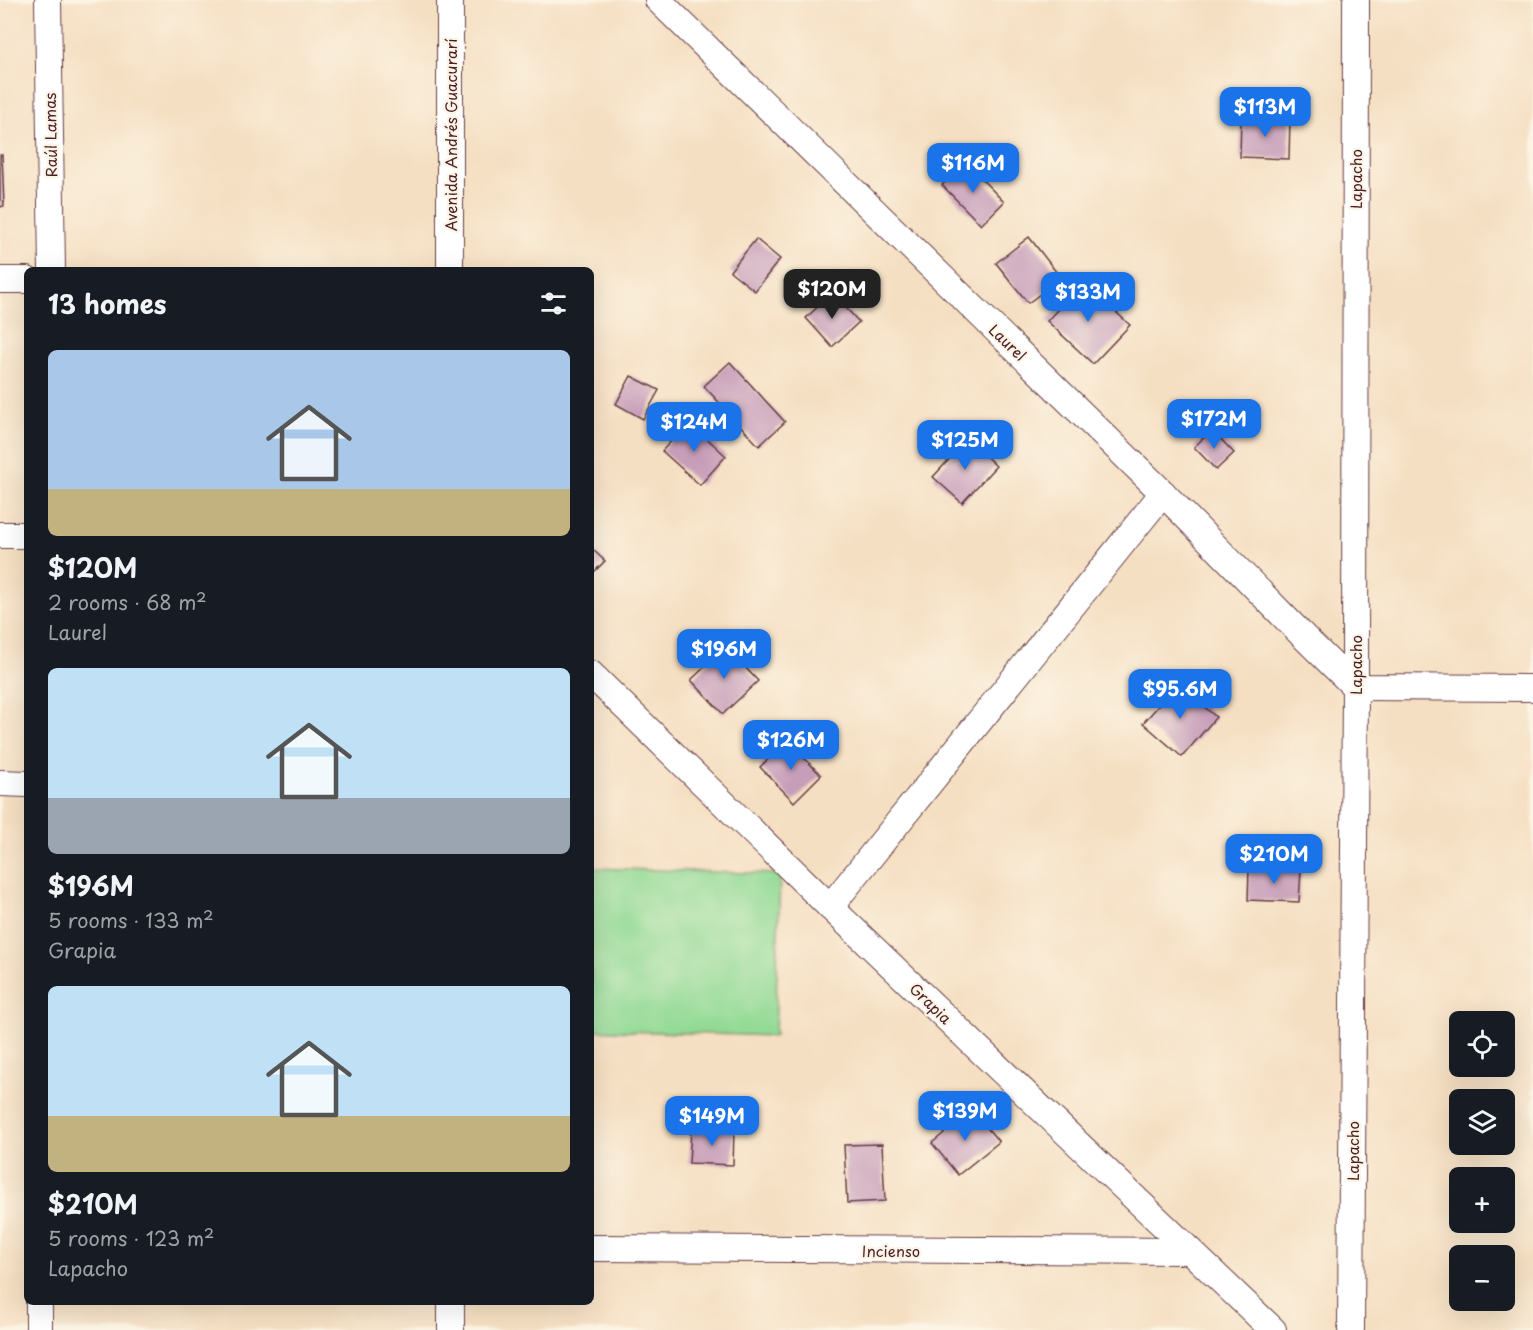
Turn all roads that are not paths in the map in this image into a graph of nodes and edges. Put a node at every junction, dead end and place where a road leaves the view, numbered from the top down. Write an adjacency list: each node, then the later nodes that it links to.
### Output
1 (48, 0): 5 (street, Raúl Lamas)
2 (450, 0): 6 (street, Avenida Andrés Guacurarí)
3 (658, 0): 9 (street, Laurel)
4 (1356, 0): 13 (street, Lapacho)
5 (52, 267)
6 (450, 267)
7 (0, 280): 8 (street)
8 (24, 280)
9 (1163, 493): 13 (street, Laurel); 17 (street)
10 (0, 535): 11 (street)
11 (24, 535)
12 (594, 677): 17 (street, Grapia)
13 (1355, 687): 14 (street); 25 (street, Lapacho)
14 (1533, 688)
15 (0, 783): 16 (street)
16 (24, 784)
17 (830, 907): 19 (street, Grapia)
18 (594, 1248): 19 (street, Incienso)
19 (1190, 1251): 24 (street, Grapia)
20 (39, 1305): 22 (street)
21 (451, 1305): 23 (street)
22 (39, 1330)
23 (451, 1330)
24 (1273, 1330)
25 (1351, 1330)

